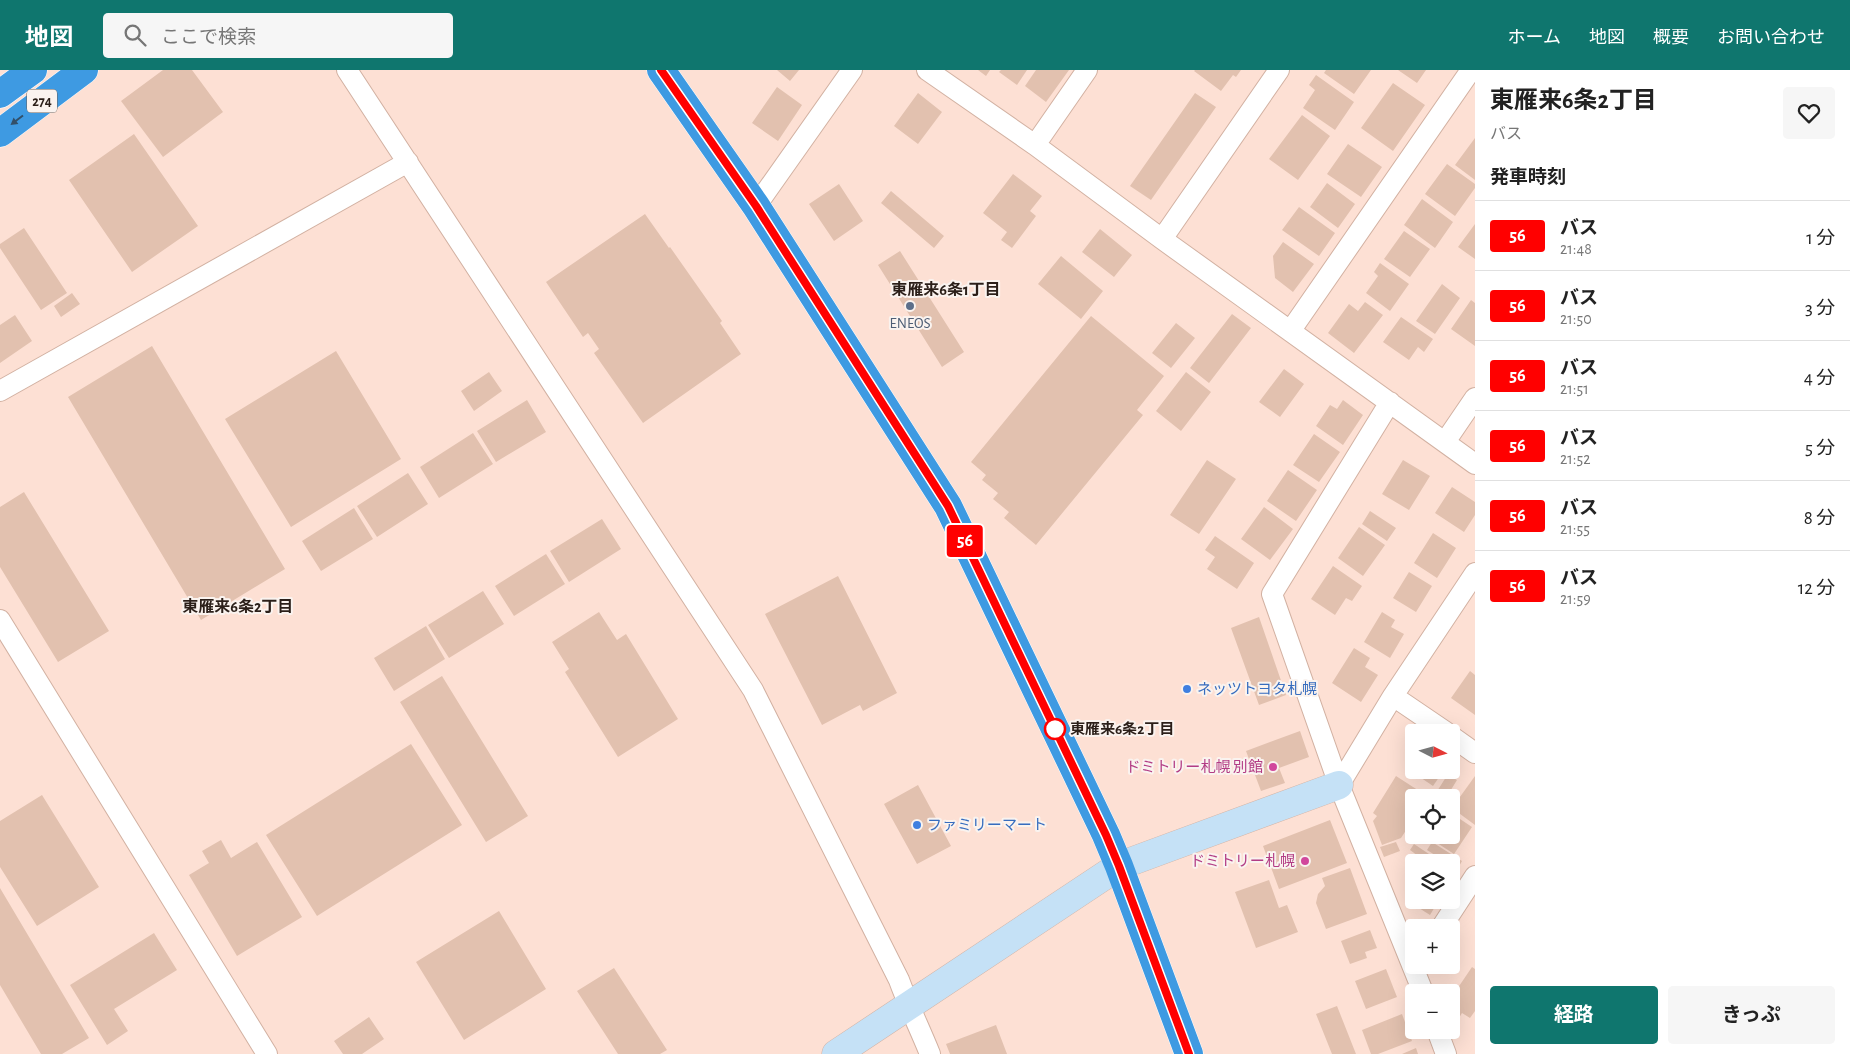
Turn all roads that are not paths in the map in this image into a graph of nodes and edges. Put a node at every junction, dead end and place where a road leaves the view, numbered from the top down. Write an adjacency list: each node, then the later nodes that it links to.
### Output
1 (33, 70): 10 (highway)
2 (84, 70): 11 (highway, 274, one-way to 11)
3 (347, 70): 13 (street)
4 (661, 70): 14 (highway)
5 (852, 70): 14 (street)
6 (927, 70): 12 (street)
7 (1087, 70): 12 (street)
8 (1279, 70): 15 (street)
9 (1471, 70): 16 (street)
10 (0, 94)
11 (0, 133)
12 (1035, 145): 15 (street)
13 (408, 162): 17 (street); 33 (street)
14 (756, 206): 29 (highway)
15 (1162, 239): 16 (street)
16 (1290, 330): 19 (street)
17 (0, 392)
18 (1475, 398): 20 (street)
19 (1390, 402): 20 (street); 28 (street)
20 (1445, 442): 21 (street)
21 (1475, 464)
22 (1475, 573): 24 (street)
23 (0, 620): 35 (street)
24 (1393, 696): 25 (street); 28 (street)
25 (1434, 724)
26 (1460, 742): 27 (street)
27 (1475, 753)
28 (1339, 785): 29 (street); 32 (street)
29 (1119, 866): 33 (street); 38 (highway)
30 (1475, 876): 31 (street)
31 (1447, 919)
32 (1405, 943)
33 (908, 1005): 36 (street); 37 (street)
34 (1440, 1039): 39 (street)
35 (267, 1054)
36 (836, 1054)
37 (930, 1054)
38 (1190, 1054)
39 (1446, 1054)

